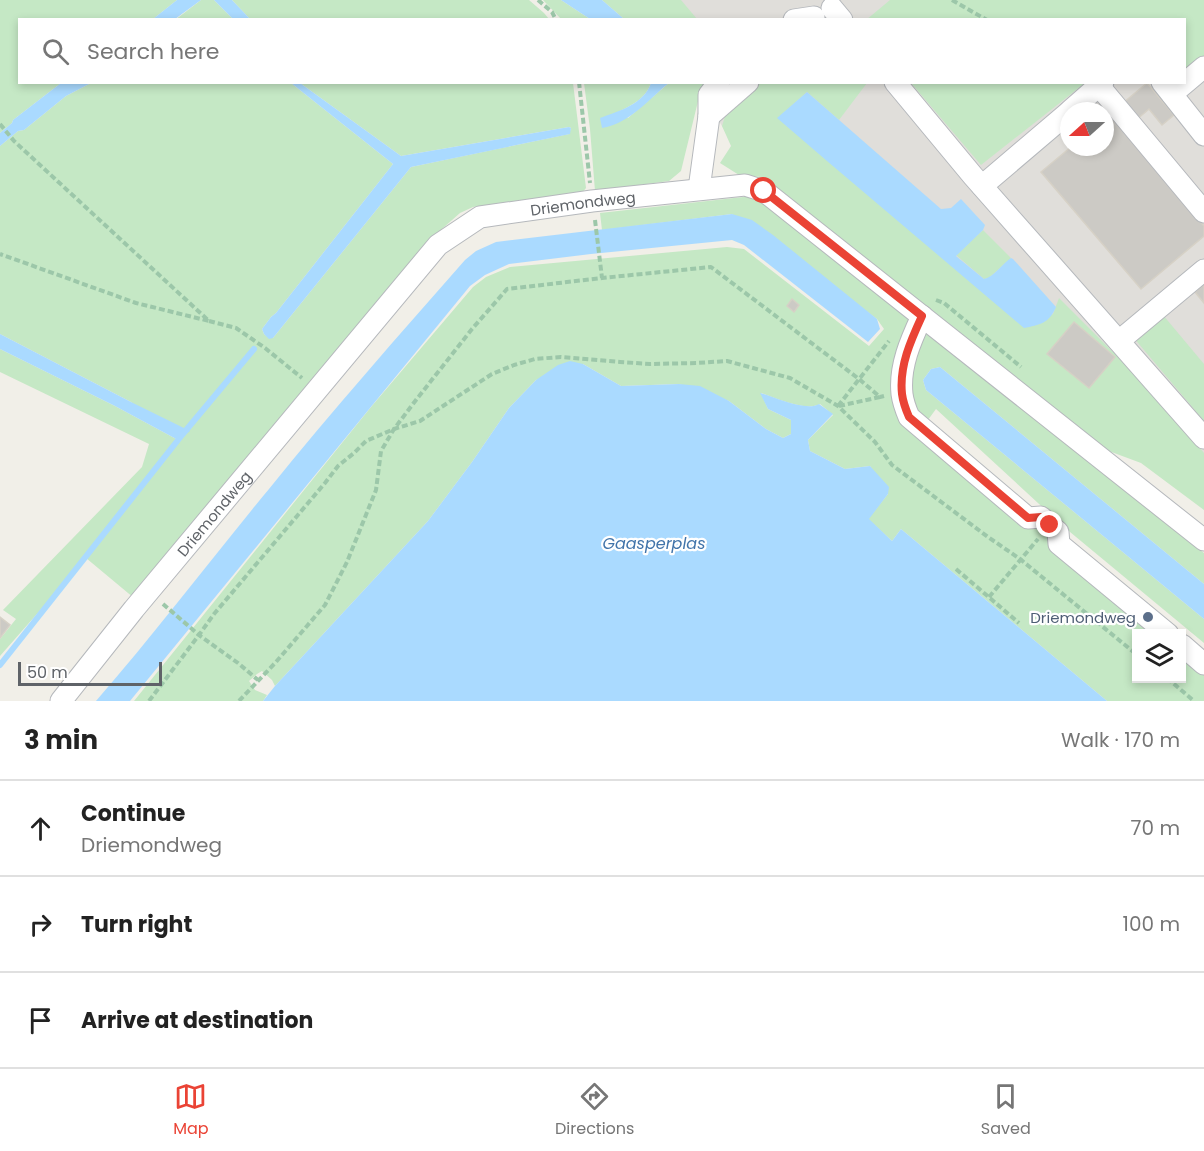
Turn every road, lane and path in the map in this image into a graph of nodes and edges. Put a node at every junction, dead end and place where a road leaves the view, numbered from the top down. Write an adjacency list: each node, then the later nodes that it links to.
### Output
1 (538, 0): 3 (path)
2 (952, 0): 4 (path)
3 (555, 18)
4 (984, 18)
5 (1204, 67): 6 (street)
6 (1186, 77)
7 (579, 84): 20 (path)
8 (717, 84): 14 (street)
9 (746, 84): 14 (street)
10 (897, 84): 18 (street)
11 (1101, 84): 13 (street); 21 (street)
12 (1167, 88): 17 (street)
13 (1080, 102)
14 (709, 116): 19 (street)
15 (1060, 120): 18 (street)
16 (0, 123): 26 (path)
17 (1204, 135)
18 (982, 186): 27 (street)
19 (699, 189): 20 (street, Driemondweg); 25 (street, Driemondweg)
20 (593, 210): 24 (path); 29 (street, Driemondweg)
21 (1204, 212)
22 (0, 254): 26 (path)
23 (1204, 270): 27 (street)
24 (602, 278): 28 (path); 33 (path)
25 (922, 316): 30 (street); 36 (street, Driemondweg)
26 (209, 321): 29 (path)
27 (1119, 341): 34 (street)
28 (859, 379): 31 (path); 32 (path)
29 (317, 390): 49 (street, Driemondweg)
30 (902, 395): 31 (path); 35 (street)
31 (880, 397): 32 (path)
32 (838, 406): 33 (path); 37 (path)
33 (394, 429): 43 (path); 47 (path)
34 (1204, 438)
35 (1050, 525): 37 (path); 42 (street)
36 (1204, 540)
37 (1020, 559): 40 (path); 45 (path)
38 (956, 569): 40 (path)
39 (155, 597): 43 (path)
40 (989, 597): 41 (path)
41 (1019, 623)
42 (1163, 629)
43 (199, 635): 47 (path); 50 (path)
44 (1186, 648): 46 (street)
45 (1132, 650)
46 (1204, 664)
47 (258, 680): 51 (path)
48 (1173, 683): 52 (path)
49 (61, 701)
50 (149, 701)
51 (239, 701)
52 (1194, 701)

